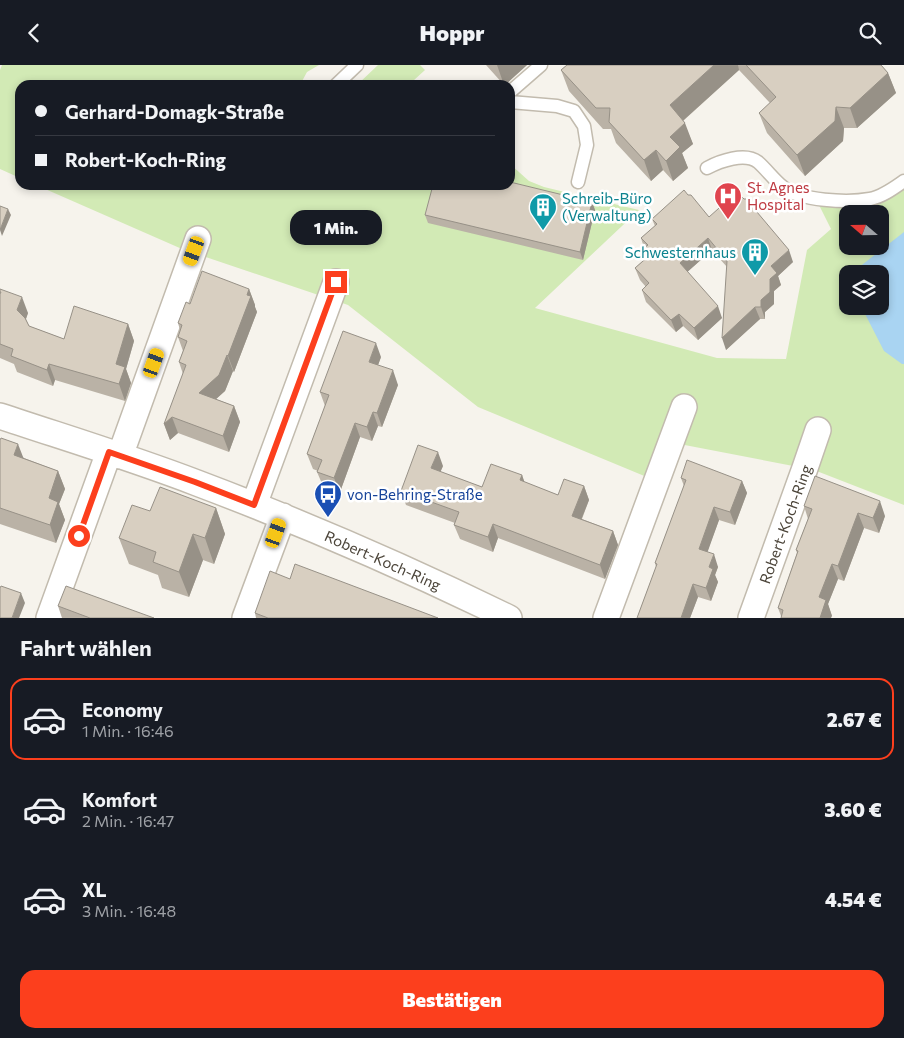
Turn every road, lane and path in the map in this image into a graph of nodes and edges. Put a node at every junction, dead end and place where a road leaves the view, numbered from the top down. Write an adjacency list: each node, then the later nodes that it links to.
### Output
1 (357, 65): 3 (lane)
2 (541, 65): 4 (lane)
3 (341, 80)
4 (515, 88)
5 (515, 102): 8 (lane)
6 (707, 168): 7 (lane)
7 (904, 181)
8 (578, 182)
9 (198, 239): 14 (street)
10 (336, 282): 15 (street)
11 (684, 407): 20 (street)
12 (0, 416): 14 (street, Robert-Koch-Ring)
13 (818, 429): 21 (street, Robert-Koch-Ring)
14 (114, 454): 15 (street, Robert-Koch-Ring); 17 (street)
15 (254, 505): 16 (street, Robert-Koch-Ring)
16 (283, 516): 18 (street); 19 (street, Robert-Koch-Ring)
17 (49, 618)
18 (245, 618)
19 (509, 618)
20 (606, 618)
21 (751, 618)

